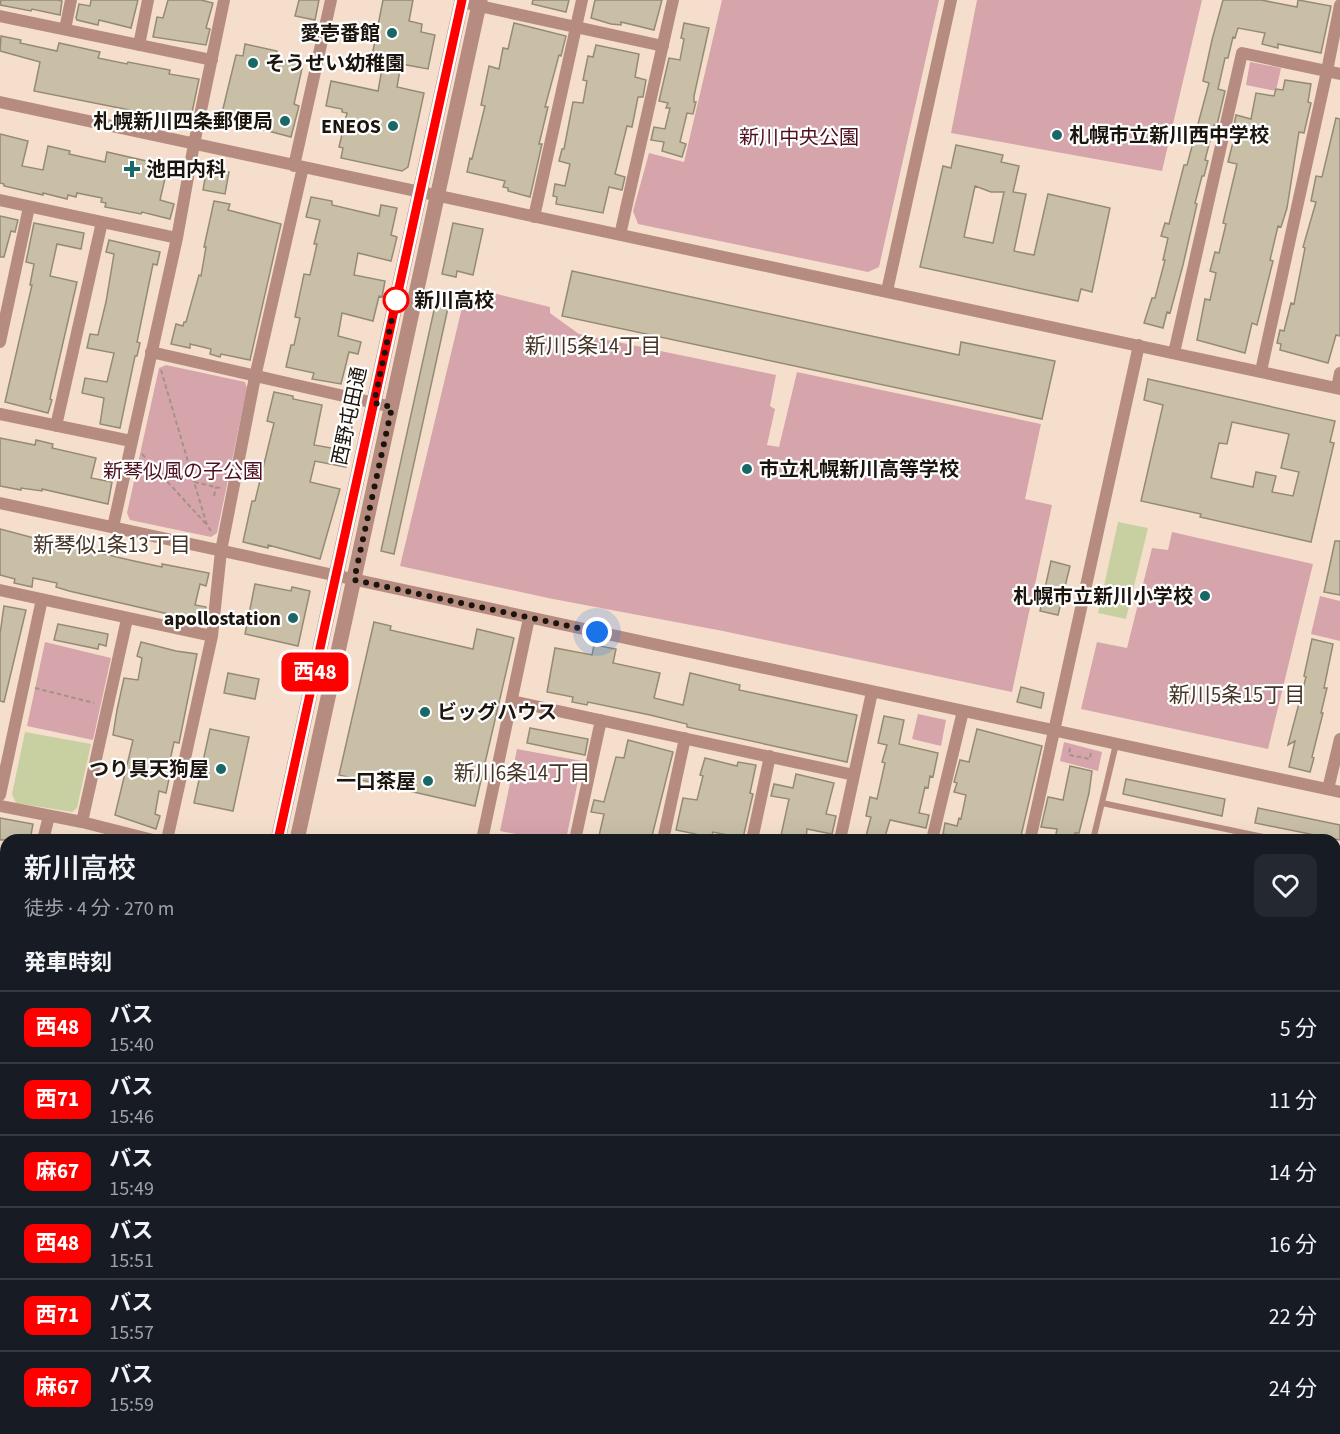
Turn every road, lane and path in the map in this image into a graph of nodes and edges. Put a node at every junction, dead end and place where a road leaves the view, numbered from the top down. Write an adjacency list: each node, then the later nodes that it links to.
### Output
1 (71, 0): 13 (street)
2 (148, 0): 14 (street)
3 (224, 0): 16 (street)
4 (331, 0): 20 (street)
5 (582, 0): 12 (street)
6 (673, 0): 15 (street)
7 (951, 0): 29 (street)
8 (462, 1): 9 (street); 21 (street, 西野屯田通)
9 (480, 3): 12 (street); 22 (street, 西野屯田通)
10 (1340, 5): 17 (street)
11 (0, 16): 13 (street)
12 (576, 27): 15 (street); 25 (street)
13 (65, 29): 14 (street)
14 (139, 45): 16 (street)
15 (663, 46): 27 (street)
16 (212, 60): 19 (street)
17 (1334, 73): 32 (street); 34 (street)
18 (0, 102): 19 (street)
19 (194, 144): 20 (street); 28 (street)
20 (299, 167): 21 (street); 36 (street)
21 (420, 193): 22 (street); 38 (street, 西野屯田通)
22 (437, 196): 25 (street); 39 (street, 西野屯田通)
23 (0, 200): 24 (street)
24 (29, 207): 26 (street); 30 (street)
25 (534, 217): 27 (street)
26 (102, 222): 28 (street); 41 (street)
27 (620, 235): 29 (street)
28 (177, 238): 33 (street)
29 (887, 291): 31 (street)
30 (0, 342)
31 (1139, 345): 32 (street); 67 (street)
32 (1174, 353): 34 (street)
33 (155, 357): 36 (street); 42 (street); 43 (path)
34 (1261, 371): 37 (street)
35 (1340, 373): 37 (street)
36 (255, 377): 38 (street); 53 (street)
37 (1338, 388)
38 (374, 403): 39 (street); 54 (street, 西野屯田通)
39 (392, 407): 55 (street, 西野屯田通)
40 (0, 414): 41 (street)
41 (56, 426): 42 (street)
42 (135, 446): 44 (path); 51 (street)
43 (190, 467): 44 (path); 45 (path)
44 (160, 475): 50 (path)
45 (194, 482): 46 (path); 50 (path)
46 (216, 487): 47 (path); 48 (path)
47 (225, 489)
48 (214, 496)
49 (0, 503): 51 (street)
50 (207, 525): 52 (path)
51 (113, 527): 53 (street)
52 (215, 538)
53 (220, 551): 54 (street); 60 (street)
54 (336, 576): 55 (street); 84 (street, 西野屯田通)
55 (354, 580): 58 (street); 85 (street, 西野屯田通)
56 (0, 590): 57 (street)
57 (42, 599): 59 (street); 76 (street)
58 (529, 618): 62 (street); 63 (street)
59 (127, 619): 60 (street); 80 (street)
60 (212, 636): 83 (street)
61 (30, 687): 64 (path)
62 (872, 692): 65 (street); 74 (street)
63 (512, 701): 66 (street); 86 (street)
64 (101, 705)
65 (963, 711): 67 (street); 91 (street)
66 (601, 720): 68 (street); 87 (street)
67 (1053, 731): 71 (street); 92 (street)
68 (685, 738): 73 (street); 88 (street)
69 (1340, 741): 75 (street)
70 (1071, 742): 72 (path)
71 (1116, 744): 75 (street); 77 (lane)
72 (1092, 748)
73 (770, 756): 74 (street); 89 (street)
74 (854, 775): 90 (street)
75 (1334, 790)
76 (0, 795)
77 (1102, 803): 93 (lane); 94 (lane)
78 (0, 806): 79 (street)
79 (49, 816): 80 (street); 81 (street)
80 (82, 822): 82 (street)
81 (44, 834)
82 (129, 834)
83 (168, 834)
84 (279, 834)
85 (298, 834)
86 (483, 834)
87 (576, 834)
88 (664, 834)
89 (753, 834)
90 (841, 834)
91 (933, 834)
92 (1031, 834)
93 (1094, 834)
94 (1249, 834)

